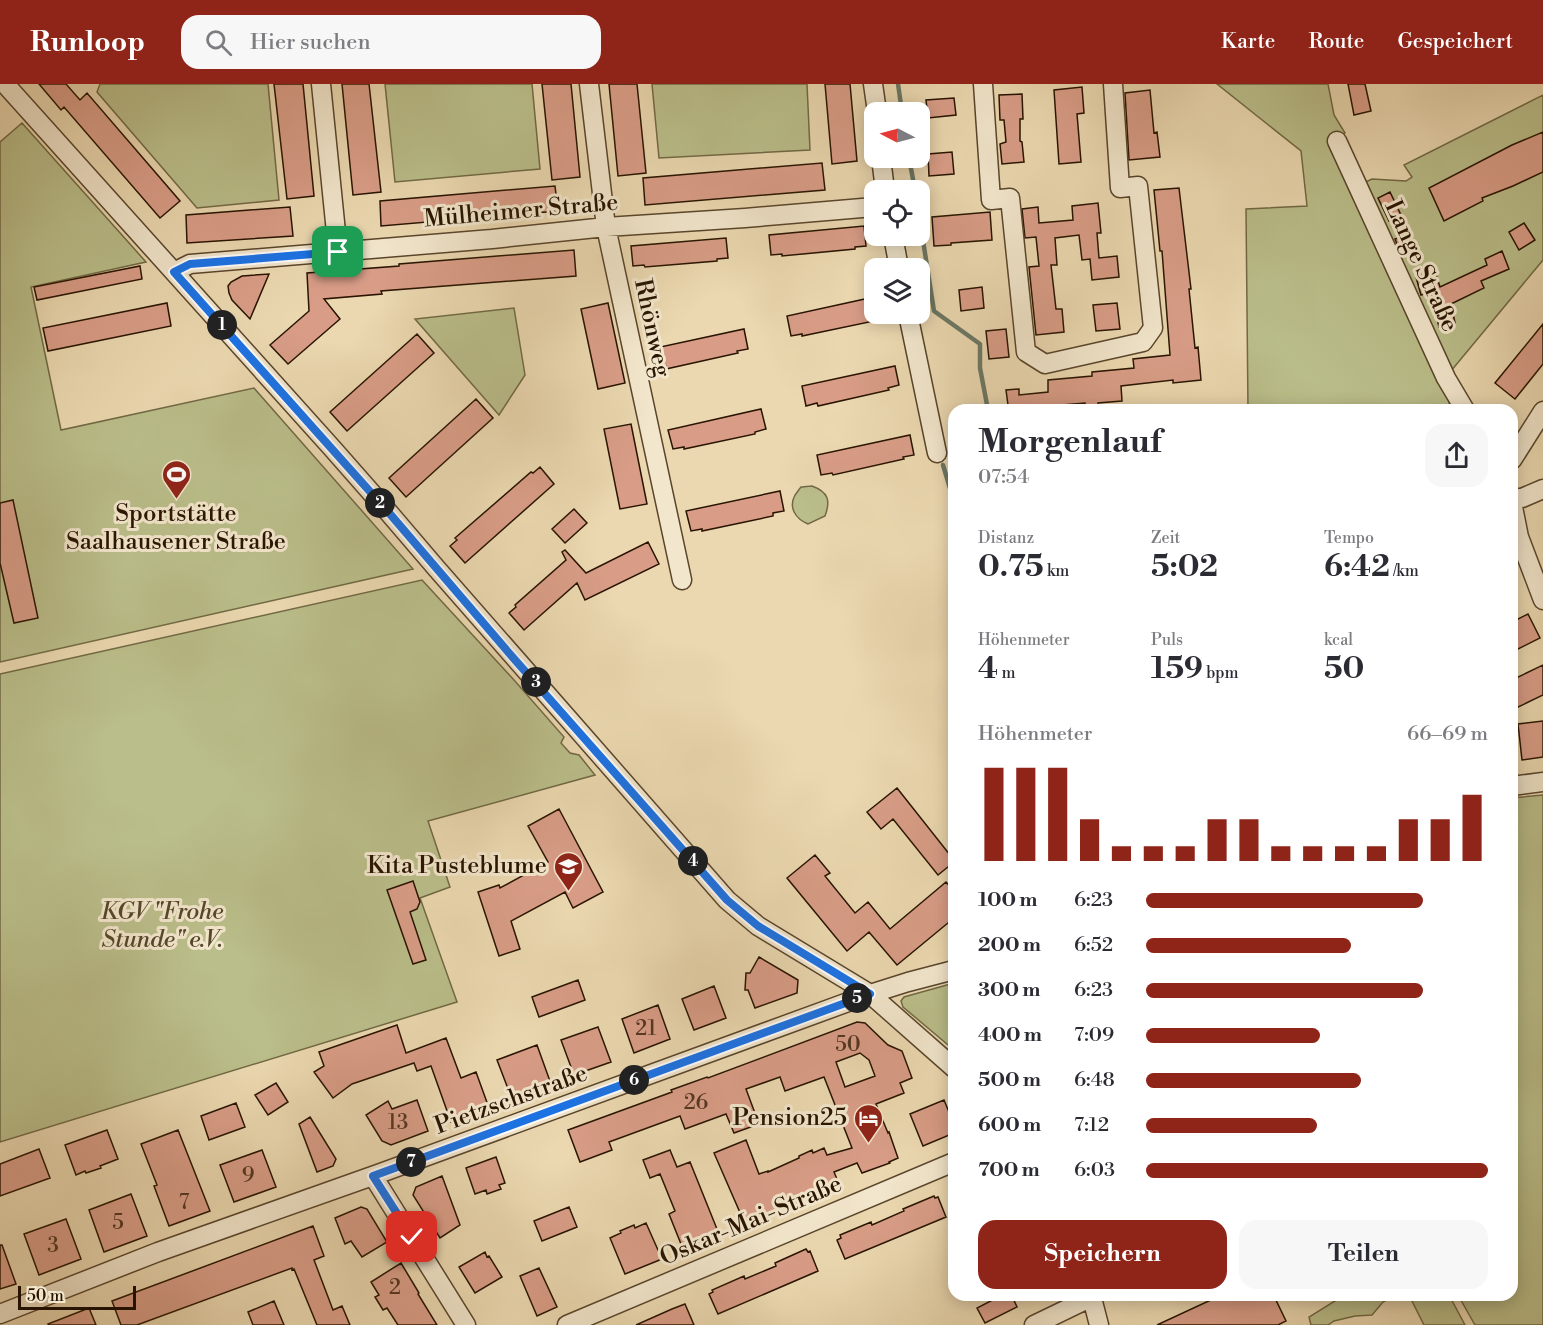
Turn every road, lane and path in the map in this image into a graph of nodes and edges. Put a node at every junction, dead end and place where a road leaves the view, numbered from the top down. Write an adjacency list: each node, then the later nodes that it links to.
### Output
1 (5, 84): 12 (street)
2 (321, 84): 11 (street)
3 (590, 84): 10 (street, Rhönweg)
4 (873, 84): 7 (street)
5 (982, 84): 6 (street)
6 (1113, 84)
7 (876, 102)
8 (1337, 141): 14 (street, Lange Straße)
9 (864, 208): 10 (street, Mülheimer Straße)
10 (606, 227): 11 (street, Mülheimer Straße); 21 (street, Rhönweg)
11 (338, 252): 12 (street, Mülheimer Straße)
12 (174, 272): 26 (street)
13 (910, 324): 17 (street)
14 (1461, 404)
15 (1543, 411): 16 (street)
16 (1518, 451)
17 (937, 453)
18 (1543, 489): 19 (street)
19 (1518, 499)
20 (1518, 532): 22 (street)
21 (682, 580)
22 (1543, 600)
23 (1543, 782): 24 (street)
24 (1518, 785)
25 (948, 972): 26 (street, Pietzschstraße)
26 (870, 994): 27 (street); 29 (street, Pietzschstraße)
27 (948, 1063)
28 (948, 1165): 34 (street, Oskar-Mai-Straße)
29 (373, 1176): 32 (street, Pietzschstraße); 33 (street)
30 (1082, 1301): 35 (street)
31 (1093, 1301): 36 (street)
32 (0, 1314)
33 (466, 1325)
34 (567, 1325)
35 (1034, 1325)
36 (1099, 1325)

